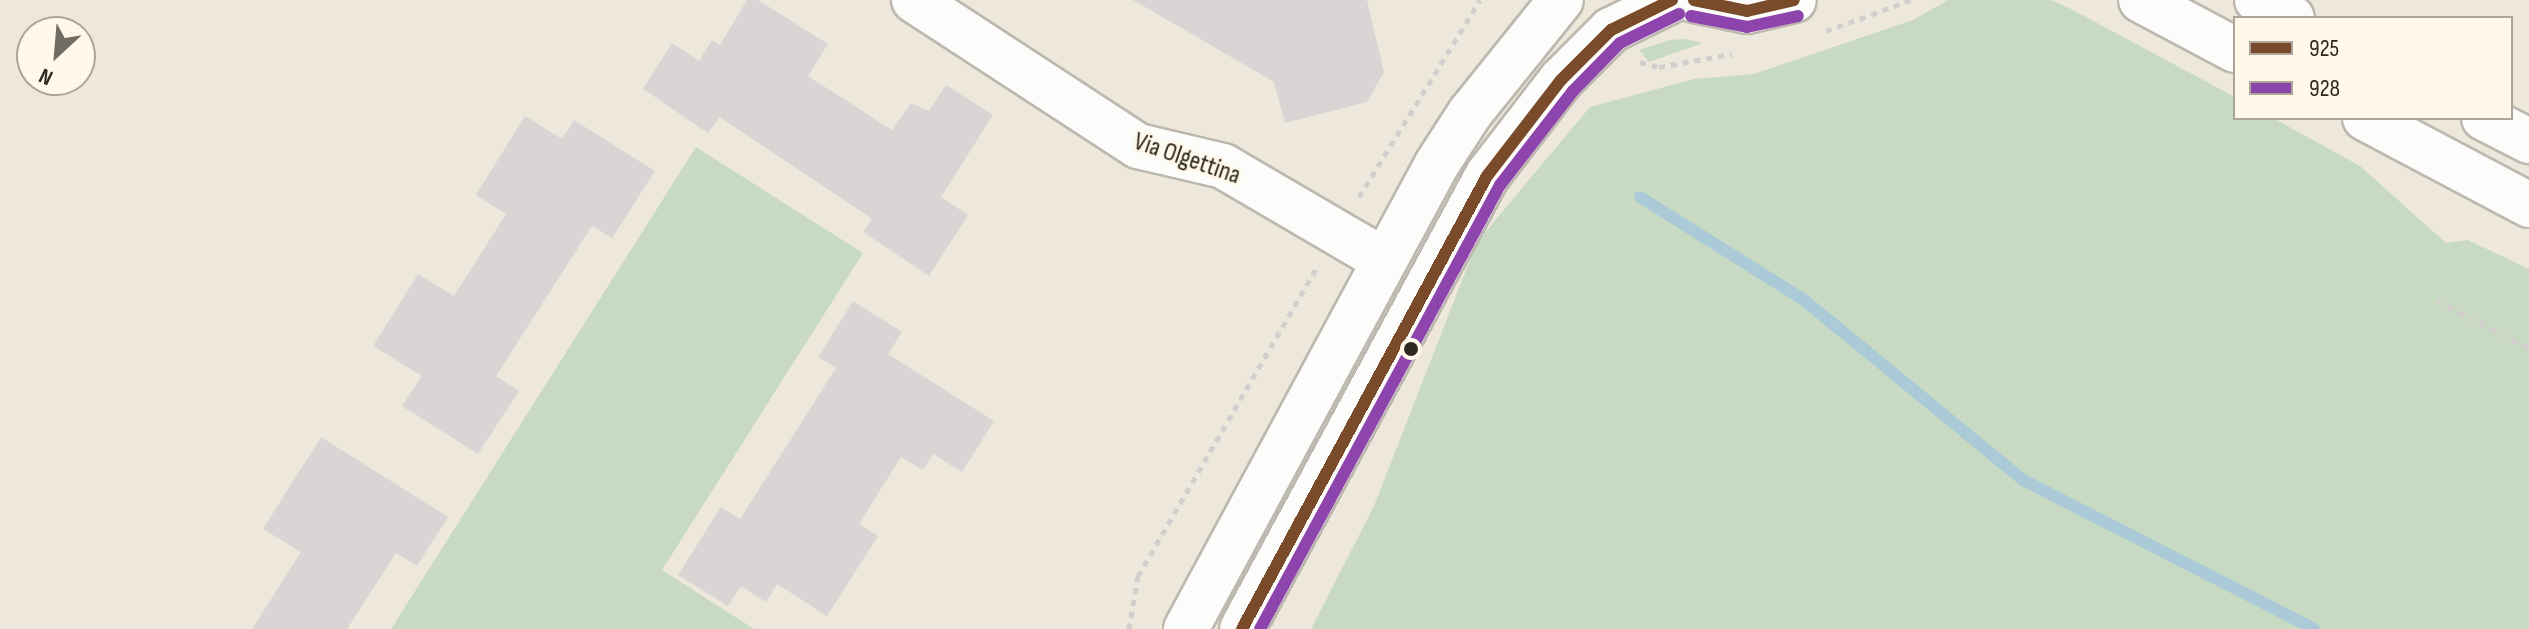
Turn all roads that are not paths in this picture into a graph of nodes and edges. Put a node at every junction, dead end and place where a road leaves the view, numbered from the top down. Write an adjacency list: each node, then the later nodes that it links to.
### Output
1 (914, 0): 14 (street, Via Olgettina)
2 (1561, 0): 14 (street)
3 (1672, 0): 16 (street)
4 (1694, 0): 5 (street)
5 (1794, 0)
6 (2141, 0): 9 (street)
7 (2257, 0): 8 (street)
8 (2288, 16)
9 (2233, 49)
10 (2369, 120): 13 (street)
11 (2488, 120): 12 (street)
12 (2529, 141)
13 (2529, 205)
14 (1384, 260): 15 (street)
15 (1186, 629)
16 (1242, 629)

